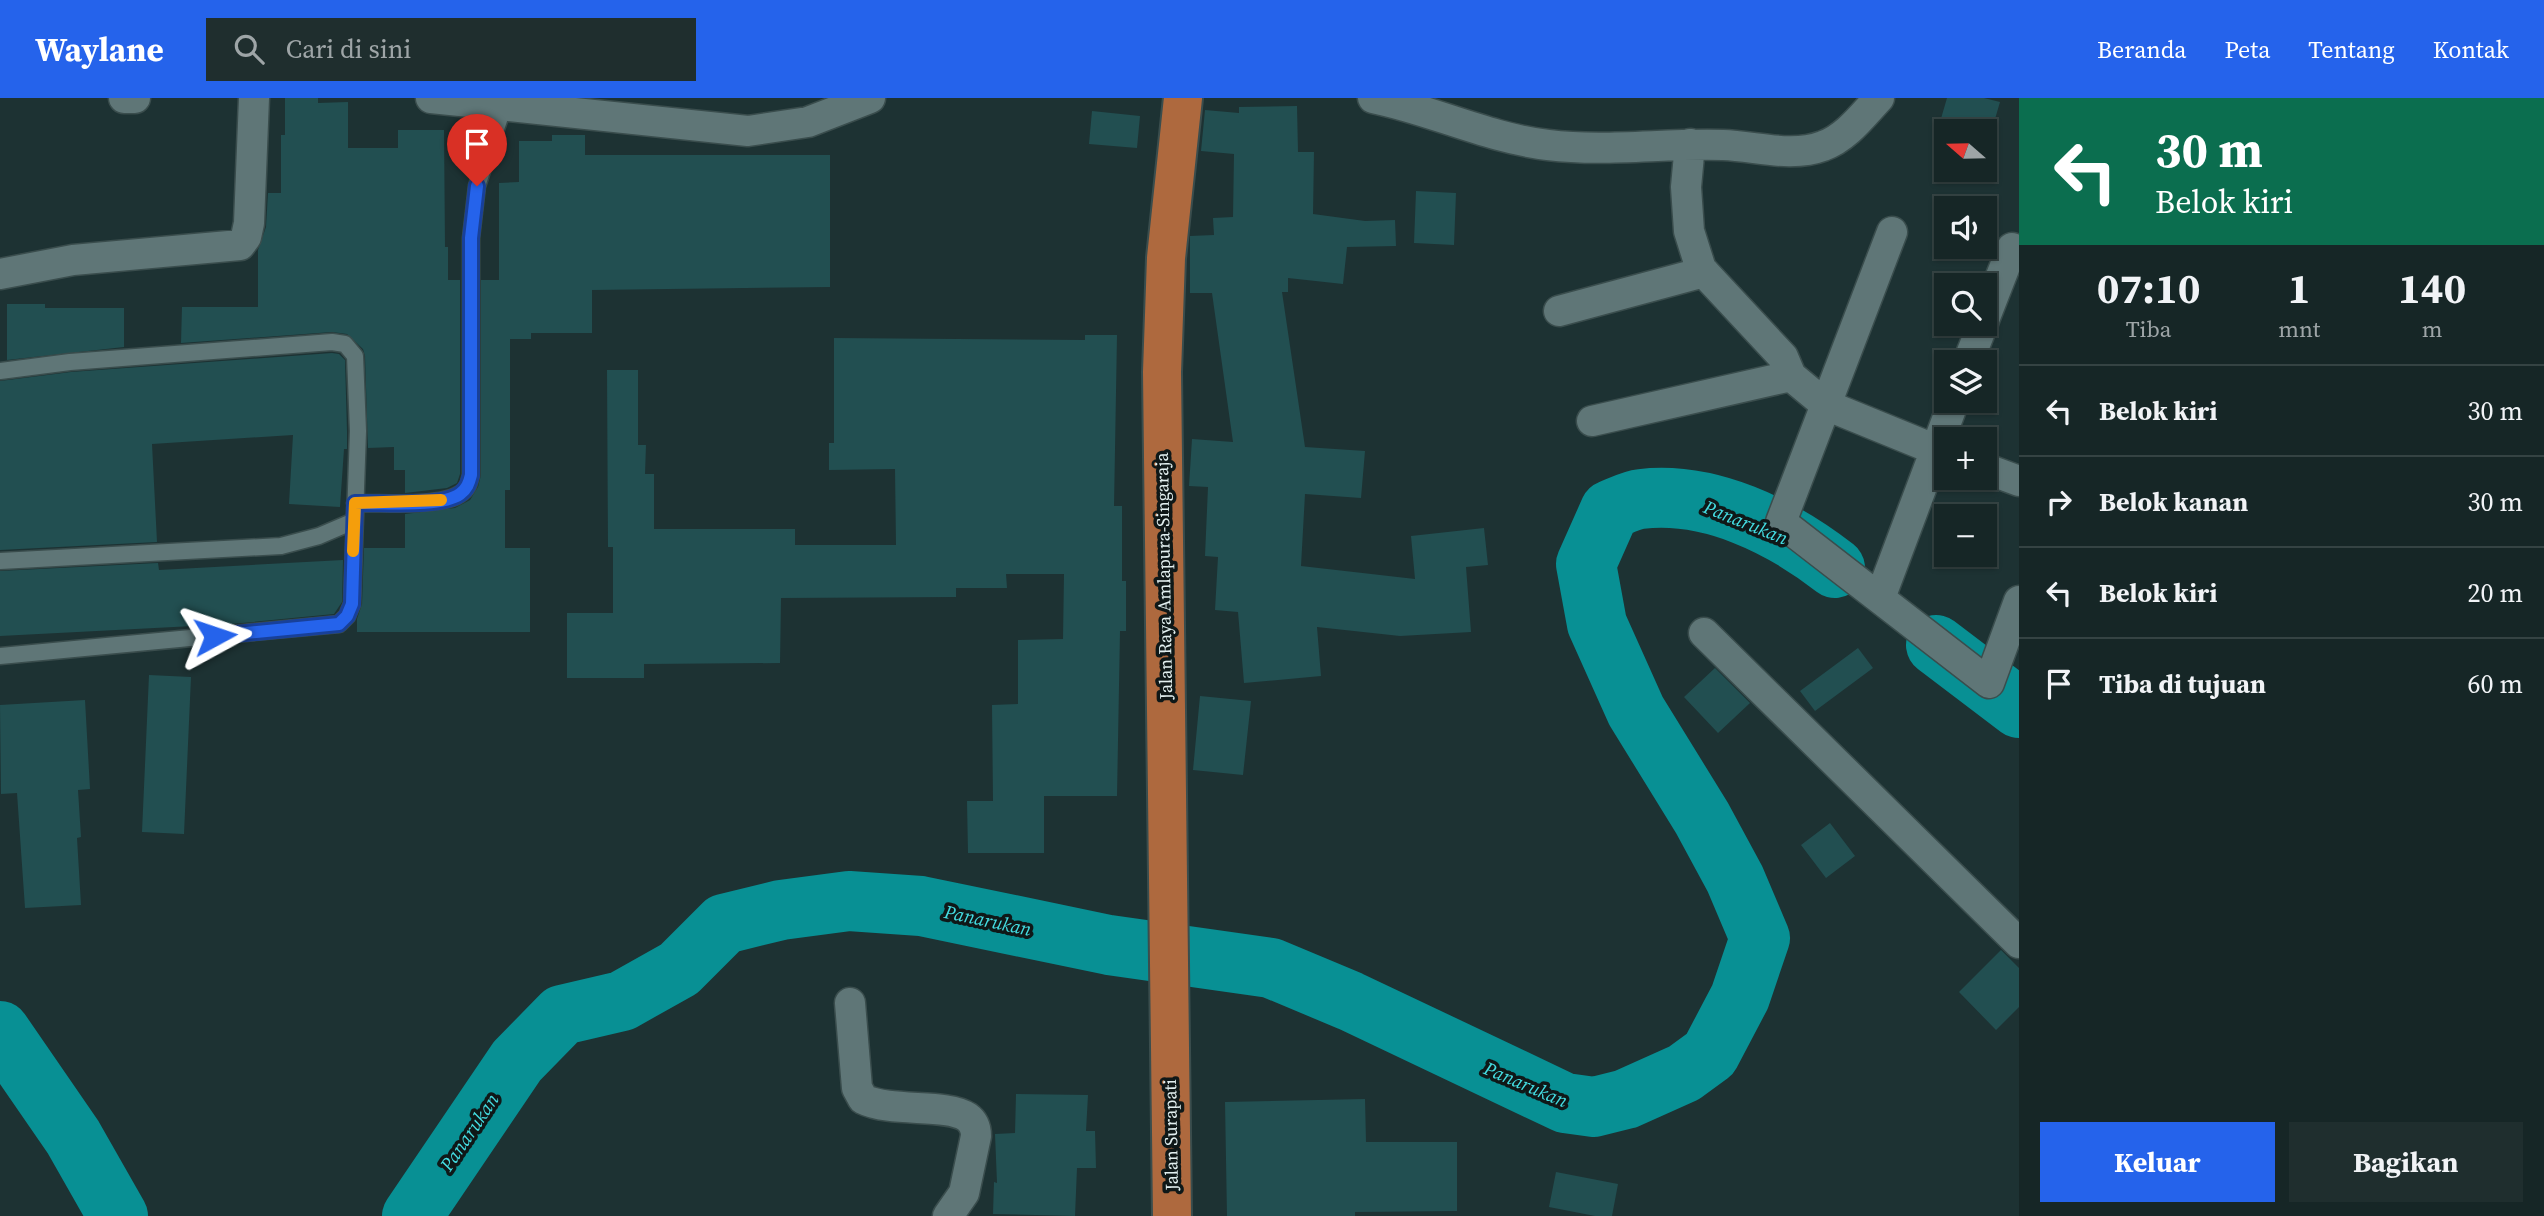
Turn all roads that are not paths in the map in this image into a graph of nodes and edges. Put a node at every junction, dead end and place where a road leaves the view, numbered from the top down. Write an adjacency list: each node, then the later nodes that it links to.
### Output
1 (124, 98): 2 (street)
2 (135, 98)
3 (254, 98): 14 (street)
4 (431, 98): 9 (street)
5 (870, 98): 9 (street)
6 (1183, 98): 34 (highway, Jalan Raya Amlapura-Singaraja)
7 (1373, 98): 10 (street)
8 (1879, 98): 10 (street)
9 (504, 105): 25 (lane)
10 (1690, 144): 13 (street)
11 (1892, 232): 19 (street)
12 (2012, 248): 15 (street)
13 (1704, 272): 16 (street); 18 (street)
14 (0, 274)
15 (1997, 288)
16 (1559, 311)
17 (0, 371): 25 (lane)
18 (1791, 376): 19 (street); 20 (street)
19 (1826, 405): 21 (street); 28 (street)
20 (1592, 421)
21 (1934, 450)
22 (1934, 467): 28 (street)
23 (1997, 473): 24 (street)
24 (2019, 481)
25 (355, 503): 26 (lane)
26 (354, 520): 27 (lane); 31 (lane)
27 (0, 562)
28 (1880, 598): 29 (street)
29 (2019, 601)
30 (1704, 633): 32 (street)
31 (0, 656)
32 (2019, 943)
33 (850, 1003): 35 (street)
34 (1169, 1054): 36 (highway, Jalan Surapati)
35 (948, 1216)
36 (1172, 1216)

